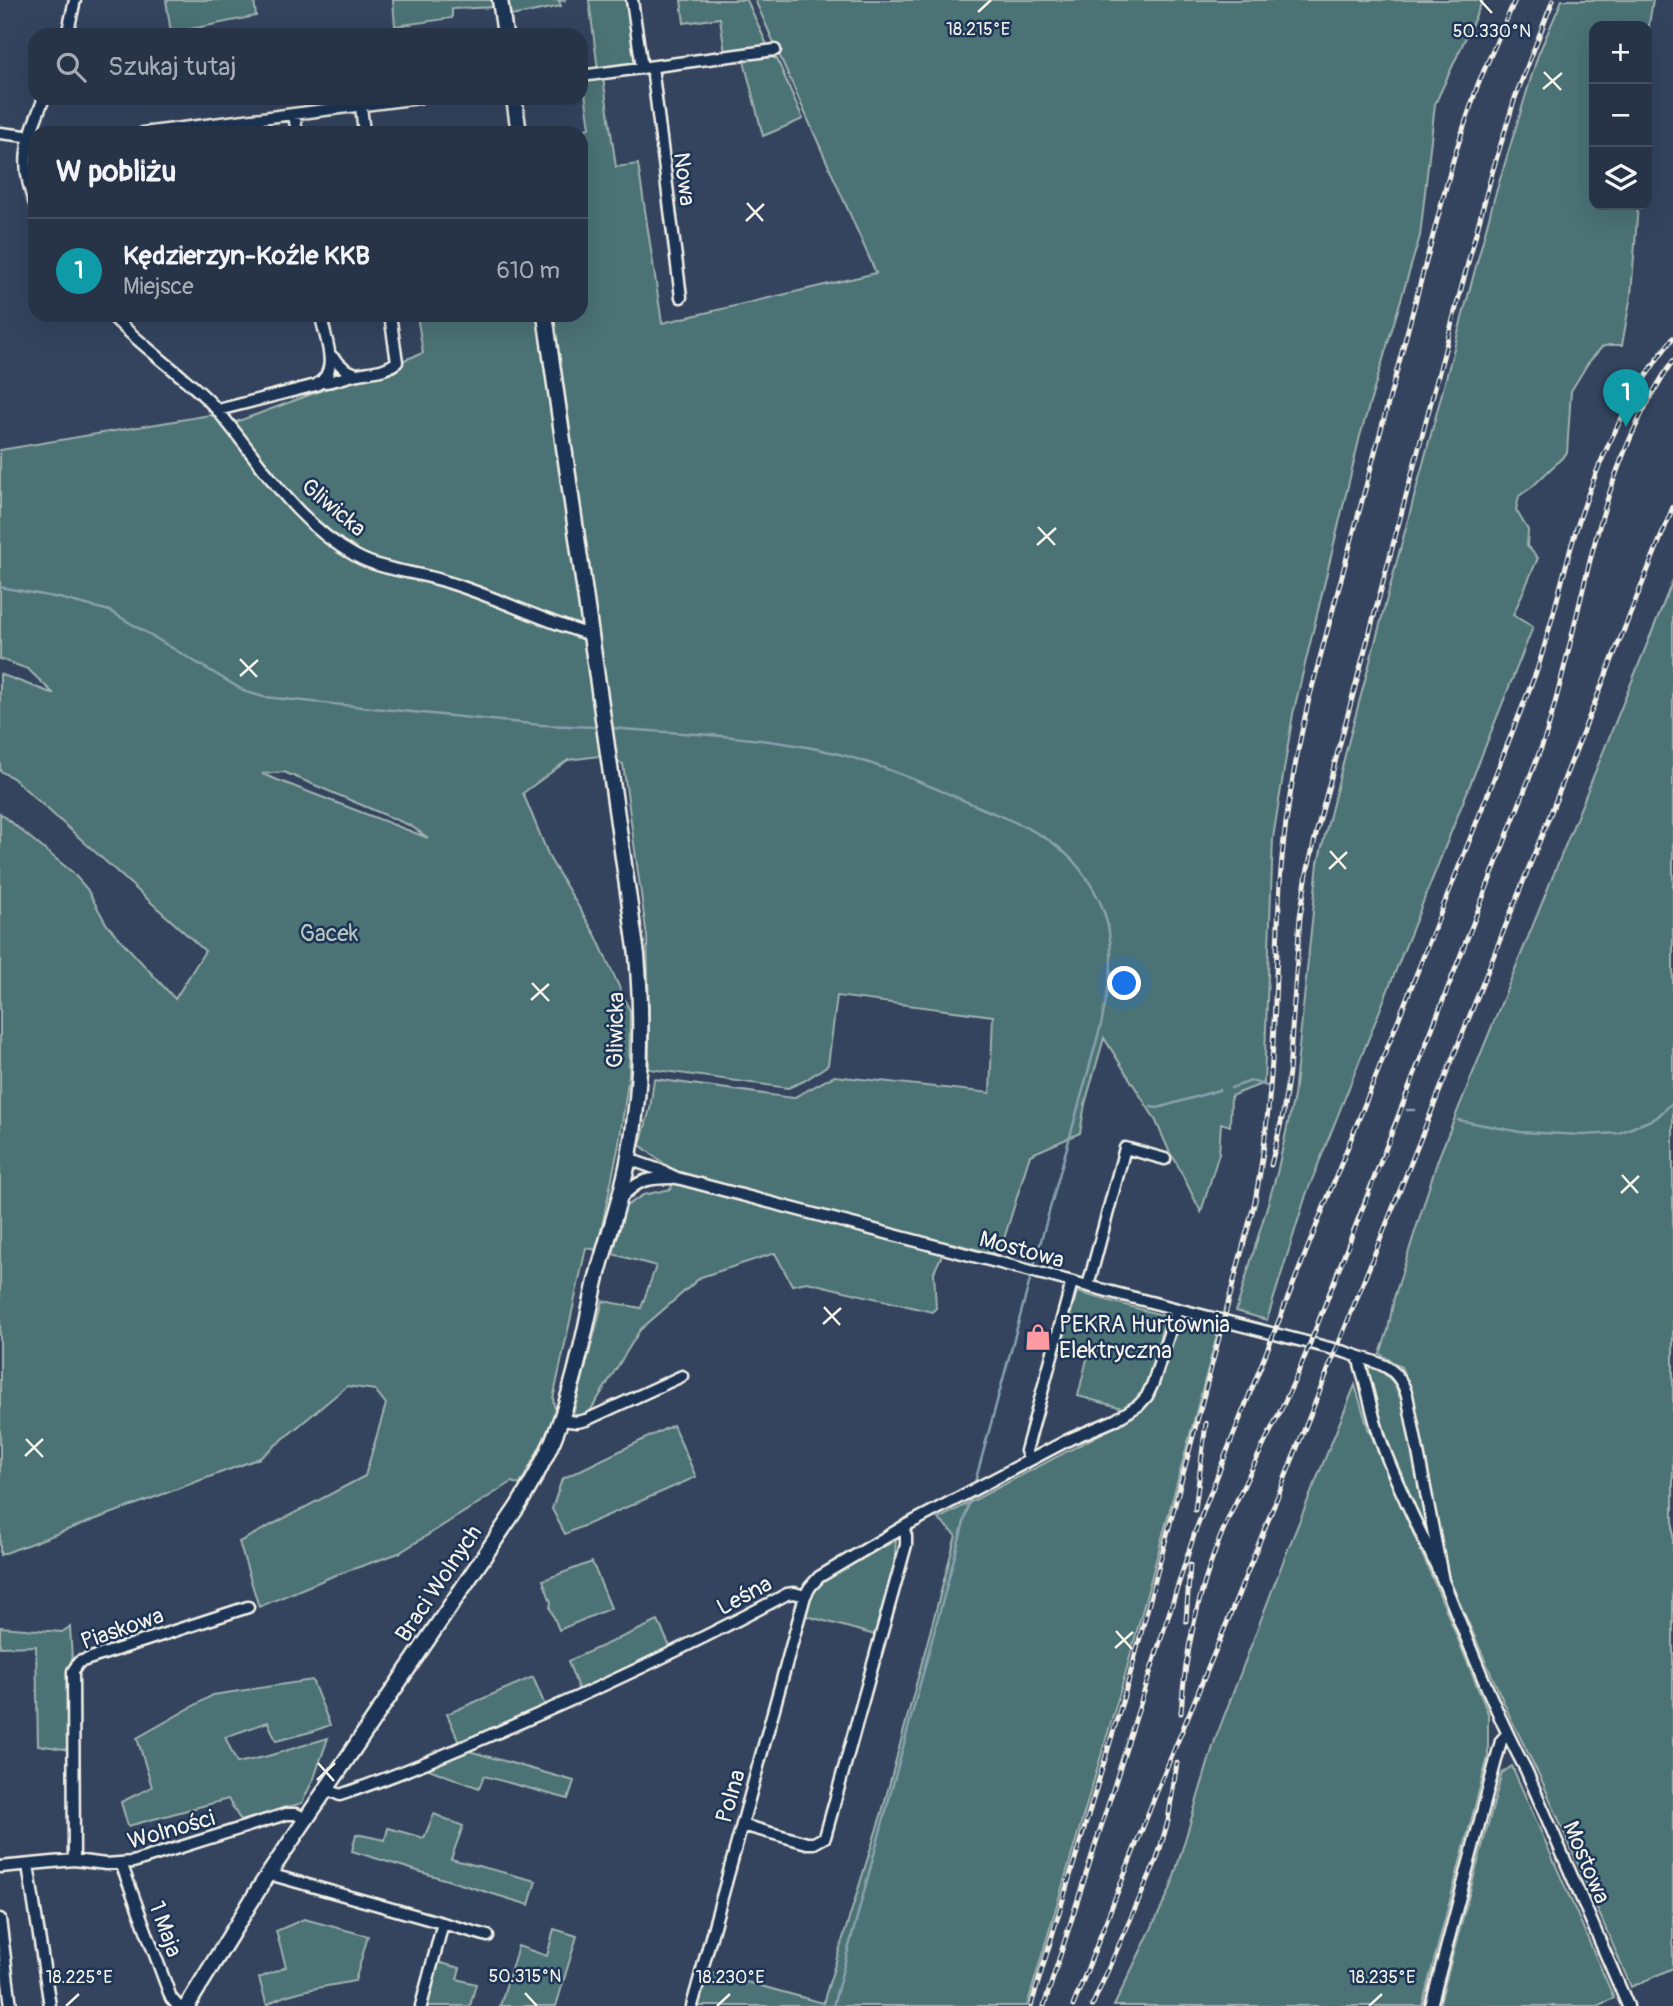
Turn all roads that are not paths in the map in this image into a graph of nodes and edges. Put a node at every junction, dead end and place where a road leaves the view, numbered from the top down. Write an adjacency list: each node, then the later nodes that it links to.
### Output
1 (75, 0): 4 (street)
2 (500, 0): 5 (main road)
3 (632, 0): 7 (street, Nowa)
4 (69, 28)
5 (504, 28)
6 (775, 50): 7 (street)
7 (647, 67): 8 (street); 23 (street, Nowa)
8 (588, 75)
9 (42, 105): 14 (street)
10 (368, 105): 12 (street)
11 (515, 105): 18 (main road)
12 (361, 106): 13 (street); 17 (street)
13 (294, 114): 15 (street); 16 (street)
14 (35, 126)
15 (199, 126)
16 (296, 126)
17 (364, 126)
18 (518, 126)
19 (0, 133): 20 (street)
20 (28, 136)
21 (28, 150): 22 (street)
22 (28, 179)
23 (681, 297)
24 (119, 322): 32 (street, Gliwicka)
25 (322, 322): 28 (street)
26 (391, 322): 29 (street)
27 (546, 322): 34 (main road, Gliwicka)
28 (330, 355): 29 (street); 30 (street)
29 (356, 374): 30 (street)
30 (323, 382): 31 (street)
31 (239, 406): 32 (street); 33 (street)
32 (218, 410): 33 (street, Gliwicka)
33 (231, 427): 34 (street, Gliwicka)
34 (592, 635): 36 (main road, Gliwicka)
35 (1166, 1160): 41 (street)
36 (628, 1162): 37 (street); 38 (street, Mostowa); 39 (main road, Gliwicka)
37 (649, 1178): 38 (street, Mostowa); 39 (street)
38 (677, 1178): 40 (street, Mostowa)
39 (619, 1200): 45 (main road, Gliwicka)
40 (1072, 1282): 41 (street, Mostowa); 46 (street)
41 (1088, 1286): 42 (street, Mostowa)
42 (1177, 1309): 43 (street, Mostowa); 46 (street, Leśna)
43 (1358, 1357): 48 (street, Mostowa); 48 (street, Mostowa)
44 (682, 1376): 45 (street)
45 (561, 1420): 52 (main road, Braci Wolnych)
46 (1030, 1460): 47 (street, Leśna)
47 (903, 1527): 49 (street, Leśna); 54 (street)
48 (1443, 1581): 51 (street, Mostowa)
49 (805, 1597): 52 (street, Leśna); 54 (street, Polna)
50 (248, 1607): 55 (street, Piaskowa)
51 (1507, 1734): 69 (street); 70 (street, Mostowa)
52 (327, 1789): 53 (main road, Braci Wolnych)
53 (307, 1820): 56 (street, Wolności); 59 (main road, Braci Wolnych)
54 (743, 1825): 68 (street, Polna)
55 (74, 1860): 56 (street, Wolności); 57 (street, Wolności)
56 (121, 1863): 65 (street, 1 Maja)
57 (28, 1865): 58 (street, Wolności); 64 (street)
58 (0, 1867)
59 (269, 1874): 61 (street); 66 (main road, Braci Wolnych)
60 (0, 1919): 63 (street)
61 (443, 1923): 62 (street); 67 (street)
62 (488, 1936)
63 (11, 2006)
64 (50, 2006)
65 (178, 2006)
66 (188, 2006)
67 (421, 2006)
68 (692, 2006)
69 (1431, 2006)
70 (1628, 2006)

